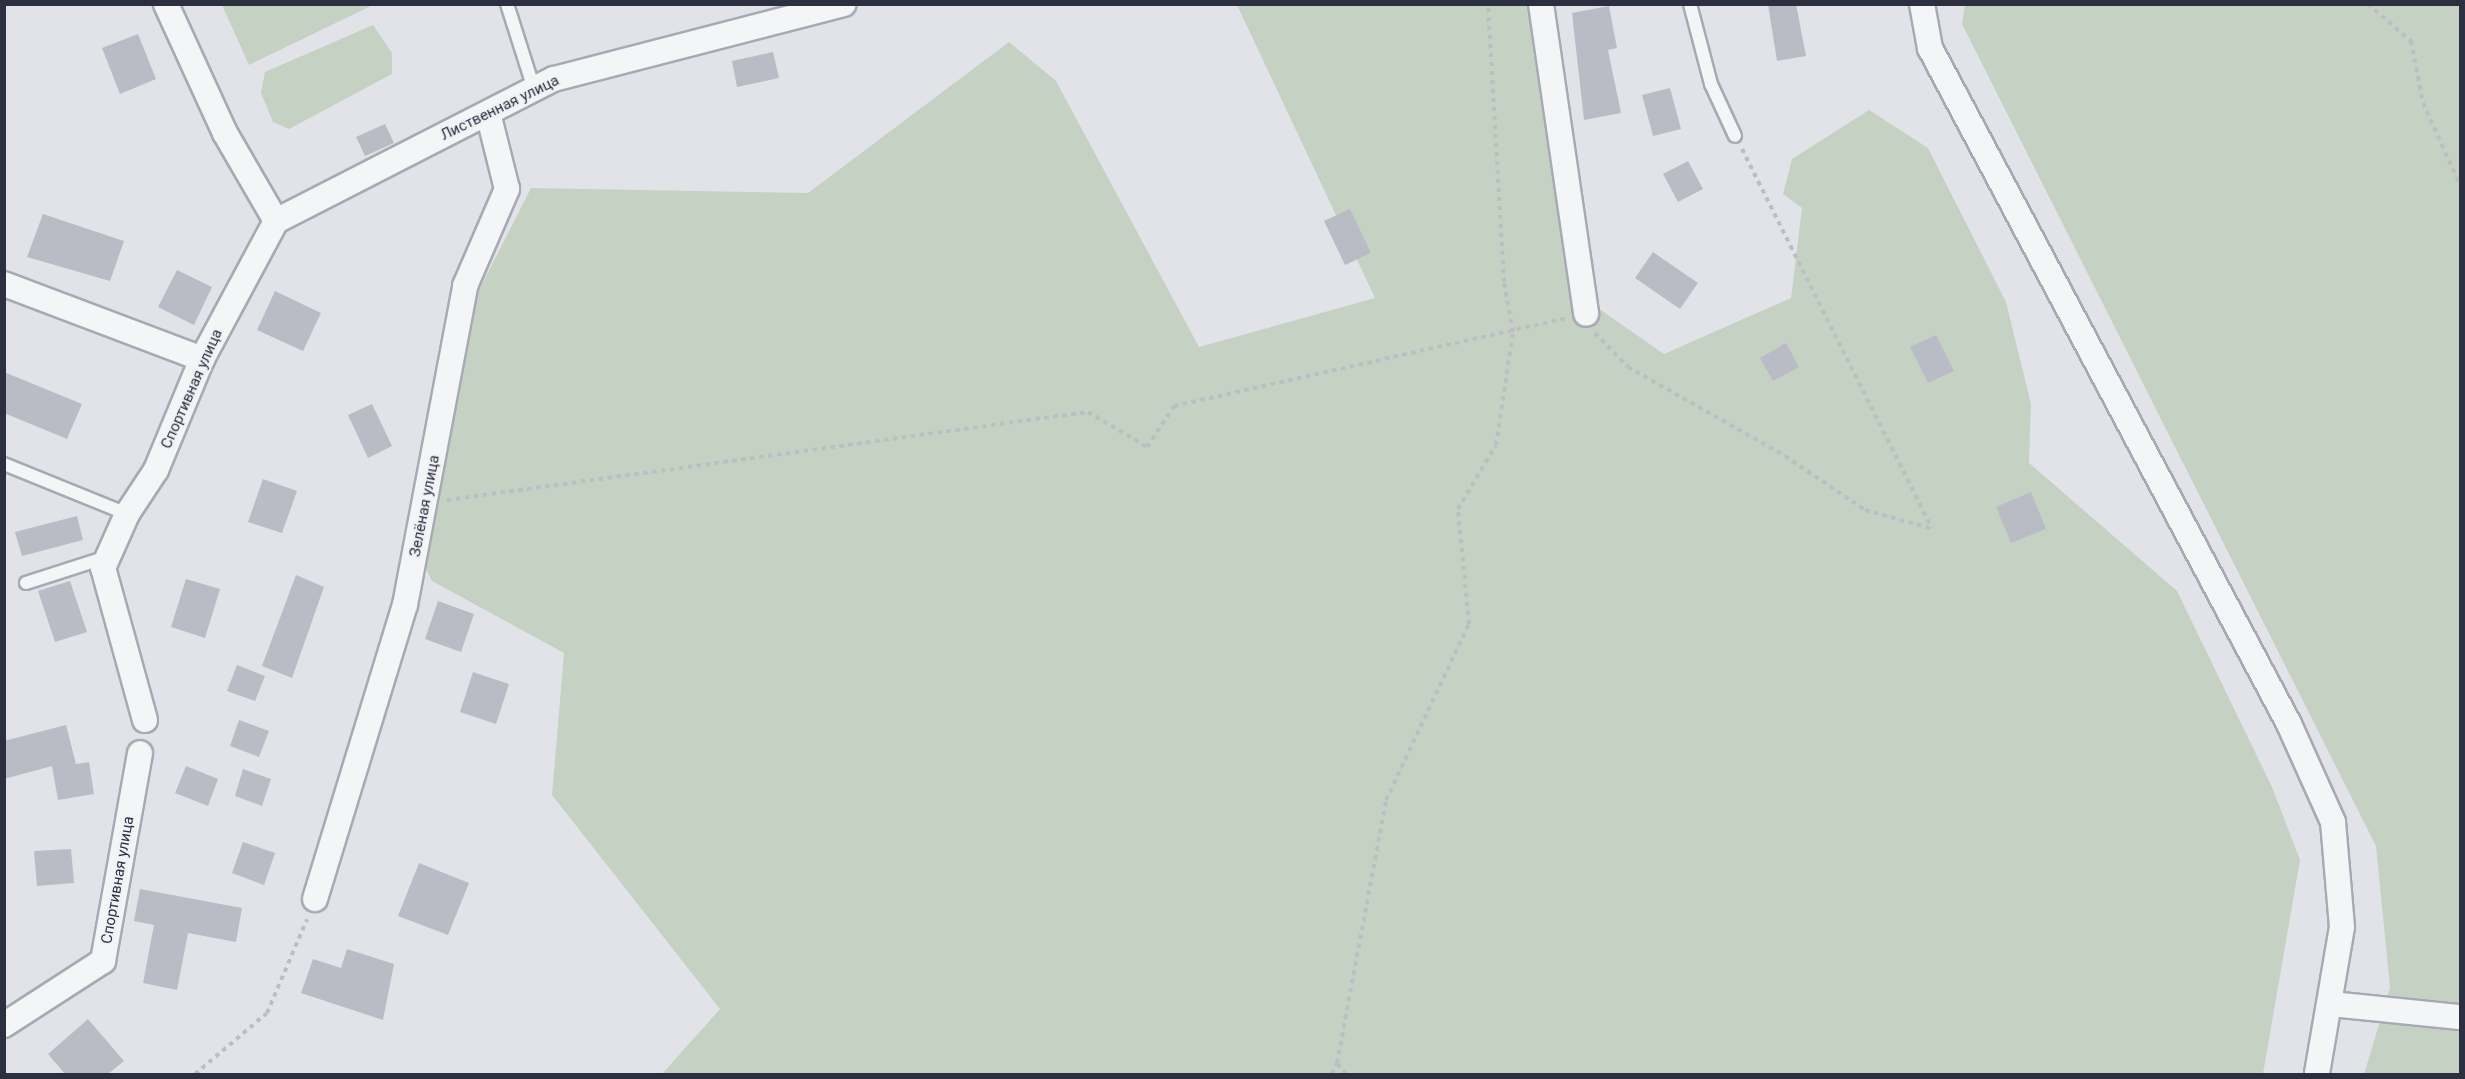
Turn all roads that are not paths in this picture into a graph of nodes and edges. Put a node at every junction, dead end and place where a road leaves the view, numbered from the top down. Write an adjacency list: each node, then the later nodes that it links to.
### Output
1 (166, 4): 10 (street)
2 (507, 4): 7 (lane)
3 (843, 4): 7 (street, Лиственная улица)
4 (1542, 4): 12 (street)
5 (1690, 4): 9 (lane)
6 (1922, 4): 21 (street)
7 (522, 98): 8 (street, Лиственная улица)
8 (488, 113): 10 (street, Лиственная улица); 20 (street, Зелёная улица)
9 (1735, 136)
10 (276, 221): 13 (street, Спортивная улица)
11 (4, 284): 13 (street)
12 (1586, 314)
13 (202, 360): 15 (street, Спортивная улица)
14 (4, 464): 15 (lane)
15 (127, 514): 16 (street, Спортивная улица)
16 (108, 556): 17 (lane); 18 (street, Спортивная улица)
17 (26, 583)
18 (146, 720)
19 (140, 753): 23 (street, Спортивная улица)
20 (315, 899)
21 (2331, 1004): 22 (street); 24 (street)
22 (2460, 1017)
23 (4, 1025)
24 (2317, 1074)

